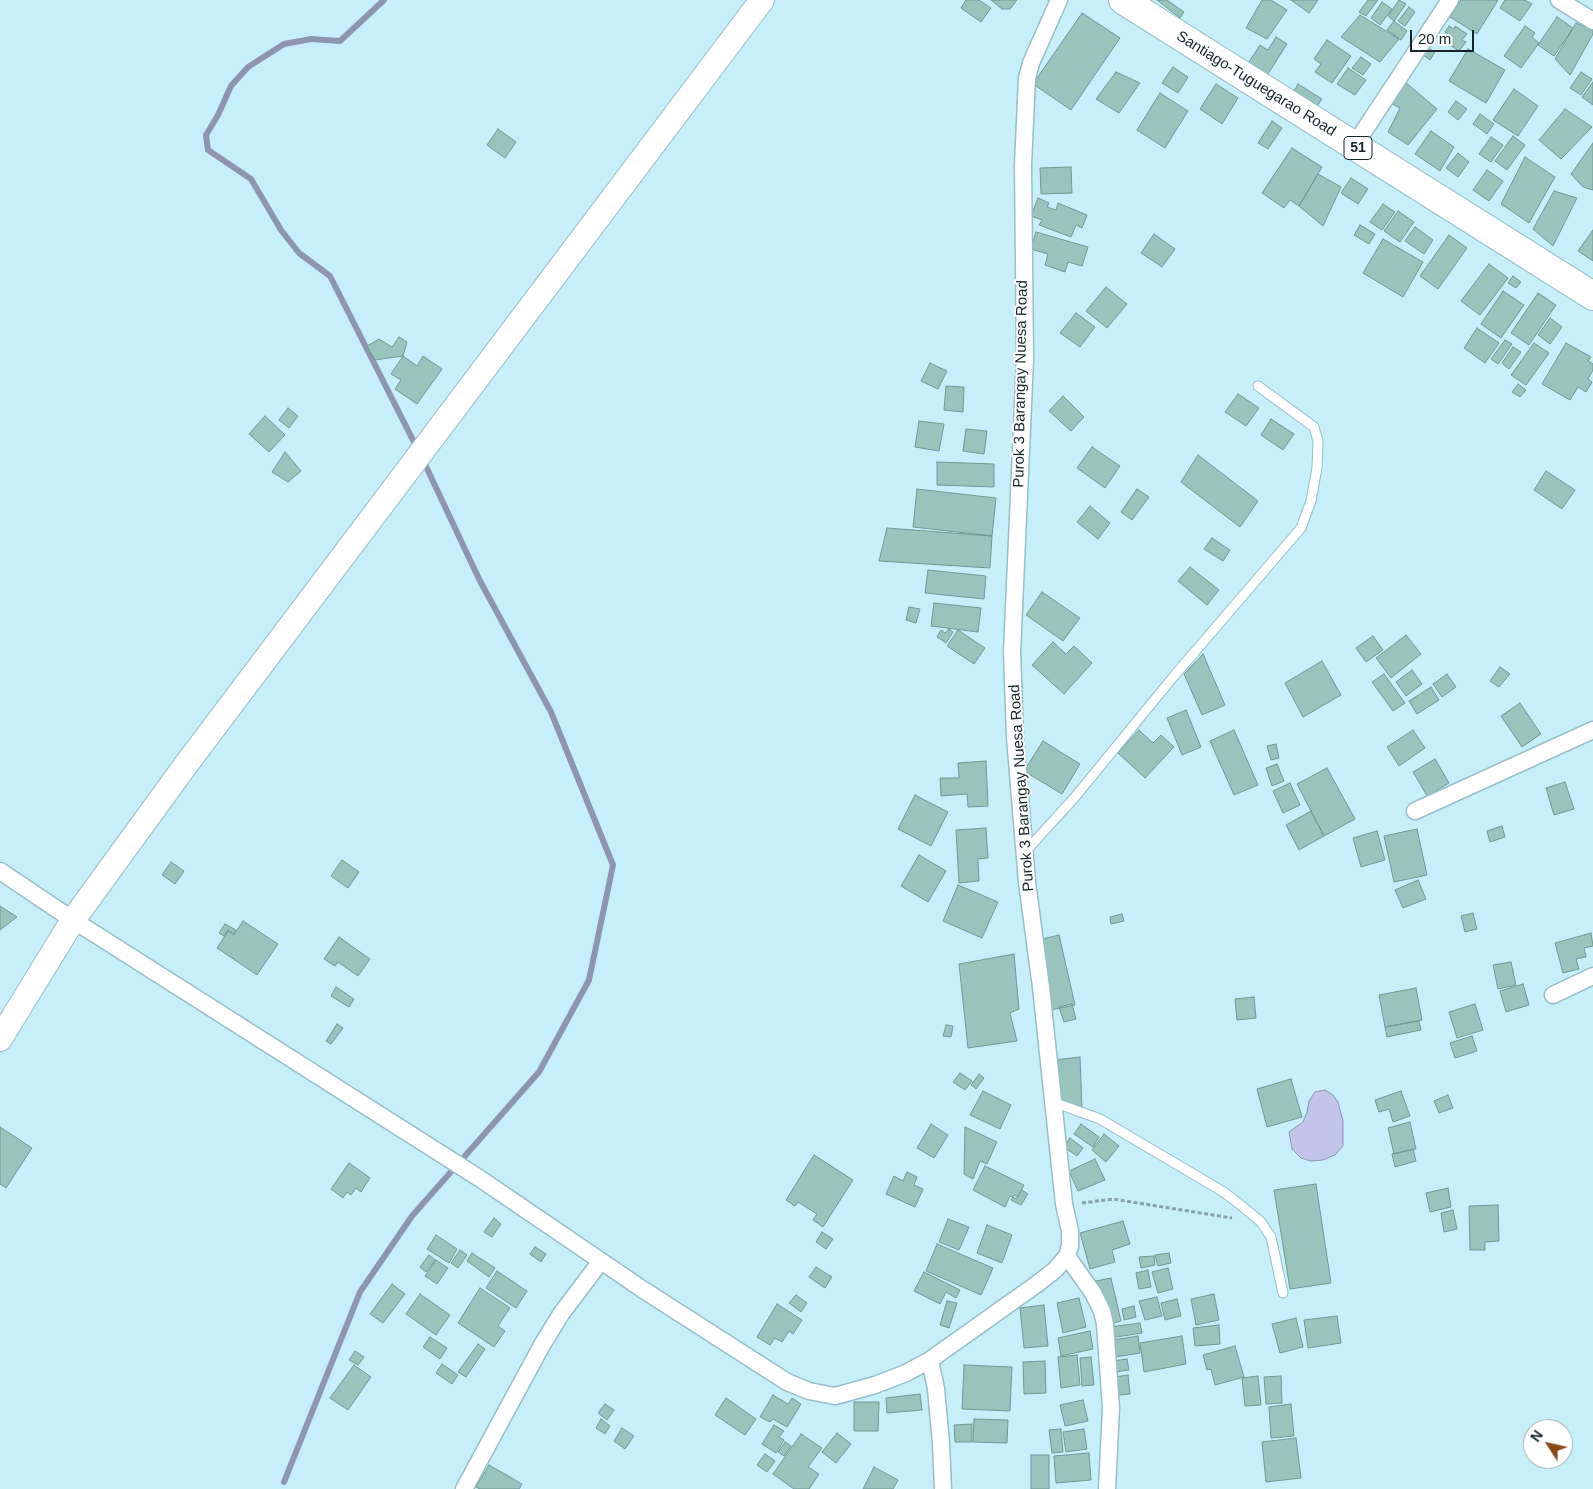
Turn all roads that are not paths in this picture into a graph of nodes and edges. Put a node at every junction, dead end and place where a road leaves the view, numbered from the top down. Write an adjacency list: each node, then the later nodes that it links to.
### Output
1 (762, 0): 14 (main road)
2 (1059, 0): 12 (street, Purok 3 Barangay Nuesa Road)
3 (1123, 0): 7 (highway, Santiago-Tuguegarao Road / 51)
4 (1450, 0): 7 (street)
5 (1559, 0): 6 (street)
6 (1593, 21)
7 (1354, 146): 8 (highway, Santiago-Tuguegarao Road / 51)
8 (1593, 296)
9 (1258, 386): 12 (lane)
10 (1593, 730): 11 (street)
11 (1415, 811)
12 (1025, 852): 18 (street, Purok 3 Barangay Nuesa Road)
13 (0, 871): 14 (street)
14 (73, 920): 17 (main road); 20 (street)
15 (1593, 976): 16 (street)
16 (1553, 996)
17 (0, 1039)
18 (1053, 1102): 19 (street, Purok 3 Barangay Nuesa Road); 21 (lane)
19 (1067, 1256): 22 (street); 25 (street)
20 (601, 1261): 22 (street); 23 (street)
21 (1283, 1293)
22 (930, 1360): 24 (street)
23 (464, 1489)
24 (943, 1489)
25 (1108, 1489)

